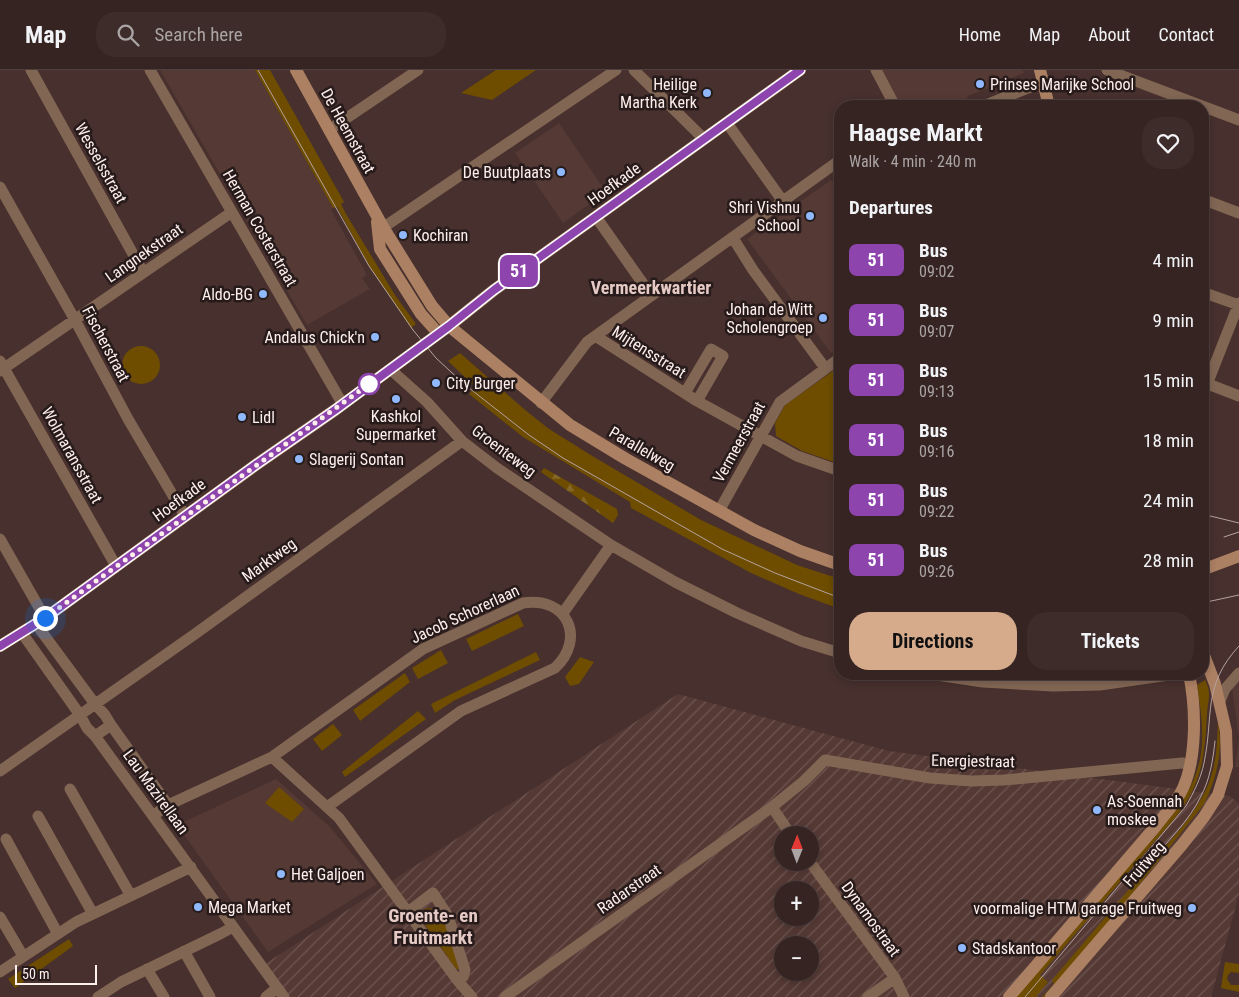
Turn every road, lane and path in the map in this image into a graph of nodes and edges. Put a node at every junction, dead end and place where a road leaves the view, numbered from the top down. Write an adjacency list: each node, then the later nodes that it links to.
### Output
1 (31, 70): 29 (street, Wesselsstraat)
2 (150, 70): 24 (street, Herman Costerstraat)
3 (296, 70): 18 (street, De Heemstraat)
4 (418, 70): 18 (street)
5 (616, 70): 27 (street)
6 (634, 70): 19 (street)
7 (800, 70): 17 (street, Hoefkade)
8 (876, 70): 11 (street)
9 (1107, 70): 14 (street)
10 (1041, 76): 12 (street); 13 (street)
11 (892, 100)
12 (995, 100)
13 (1047, 100)
14 (1186, 100)
15 (1209, 109): 16 (street)
16 (1239, 120)
17 (727, 123): 19 (street, Hoefkade); 22 (street)
18 (329, 130): 27 (street, De Heemstraat)
19 (704, 139): 26 (street, Hoefkade)
20 (834, 168): 22 (street)
21 (0, 187): 33 (street, Fischerstraat)
22 (782, 200): 28 (street)
23 (1209, 202): 25 (street)
24 (232, 212): 29 (street, Langnekstraat); 46 (street, Herman Costerstraat)
25 (1239, 213)
26 (596, 217): 31 (street); 34 (street, Hoefkade)
27 (381, 229): 34 (street, De Heemstraat); 35 (street, De Heemstraat)
28 (733, 238): 31 (street); 39 (street)
29 (143, 272): 33 (street, Langnekstraat)
30 (1209, 294): 32 (street)
31 (651, 295): 36 (street)
32 (1239, 304): 41 (street)
33 (76, 320): 38 (street, Langnekstraat); 52 (street, Fischerstraat)
34 (449, 326): 35 (street, Hoefkade); 47 (street, Parallelweg)
35 (438, 333): 40 (street, Hoefkade)
36 (597, 337): 43 (street, Mijtensstraat); 47 (street)
37 (834, 362): 39 (street, Vermeerstraat)
38 (1, 367): 57 (street, Wolmaransstraat)
39 (825, 368): 48 (street, Vermeerstraat)
40 (390, 369): 46 (street, Hoefkade); 49 (street, Groenteweg)
41 (1209, 381)
42 (1209, 384): 44 (street)
43 (685, 393): 45 (street, Mijtensstraat); 45 (street, Mijtensstraat)
44 (1239, 396)
45 (697, 401): 48 (street, Mijtensstraat)
46 (342, 403): 52 (street, Hoefkade)
47 (541, 403): 51 (street, Parallelweg)
48 (761, 436): 50 (street, Mijtensstraat); 51 (street, Vermeerstraat)
49 (462, 440): 54 (street, Groenteweg); 70 (street, Marktweg)
50 (834, 469)
51 (719, 511): 56 (street, Parallelweg)
52 (186, 516): 57 (street, Hoefkade)
53 (0, 539): 60 (street)
54 (611, 544): 59 (street); 63 (street, Groenteweg)
55 (1239, 556): 58 (street)
56 (834, 563)
57 (116, 566): 60 (street, Hoefkade)
58 (1209, 567)
59 (563, 613): 74 (street, Jacob Schorerlaan); 80 (street)
60 (40, 621): 61 (street, Hoefkade); 70 (street)
61 (22, 633): 62 (street, Hoefkade); 71 (street)
62 (0, 646)
63 (834, 651)
64 (1209, 671): 69 (street, Fruitweg)
65 (1239, 673): 69 (street)
66 (970, 680): 67 (street)
67 (1130, 680)
68 (1190, 680): 75 (street, Fruitweg)
69 (1220, 701): 110 (street, Fruitweg)
70 (95, 704): 71 (street, Marktweg); 72 (street, Lau Mazirellaan)
71 (80, 715): 73 (street, Lau Mazirellaan); 76 (street, Marktweg)
72 (111, 725): 73 (street); 78 (street, Lau Mazirellaan)
73 (95, 736): 81 (street, Lau Mazirellaan)
74 (272, 757): 78 (street, Jacob Schorerlaan); 80 (street)
75 (1191, 764): 79 (street, Energiestraat); 109 (street, Fruitweg)
76 (0, 771)
77 (70, 789): 87 (street)
78 (168, 805): 81 (street, Jacob Schorerlaan)
79 (772, 807): 83 (street); 106 (street, Radarstraat)
80 (327, 808): 88 (street)
81 (154, 815): 85 (street, Lau Mazirellaan)
82 (38, 816): 89 (street)
83 (786, 826)
84 (6, 839): 92 (street)
85 (191, 867): 87 (street); 91 (street, Lau Mazirellaan)
86 (817, 871): 97 (street, Dynamostraat)
87 (130, 896): 89 (street)
88 (408, 912): 98 (street); 98 (street)
89 (93, 914): 92 (street)
90 (0, 916): 94 (street)
91 (233, 927): 93 (street); 100 (street, Lau Mazirellaan)
92 (58, 934): 94 (street)
93 (184, 951): 95 (street); 103 (street)
94 (23, 956): 96 (street)
95 (148, 969): 99 (street); 102 (street)
96 (0, 972)
97 (895, 978): 107 (street); 108 (street, Dynamostraat)
98 (458, 981): 105 (street)
99 (112, 993): 101 (street)
100 (280, 993): 104 (street)
101 (98, 997)
102 (164, 997)
103 (210, 997)
104 (266, 997)
105 (472, 997)
106 (505, 997)
107 (868, 997)
108 (904, 997)
109 (1009, 997)
110 (1051, 997)

